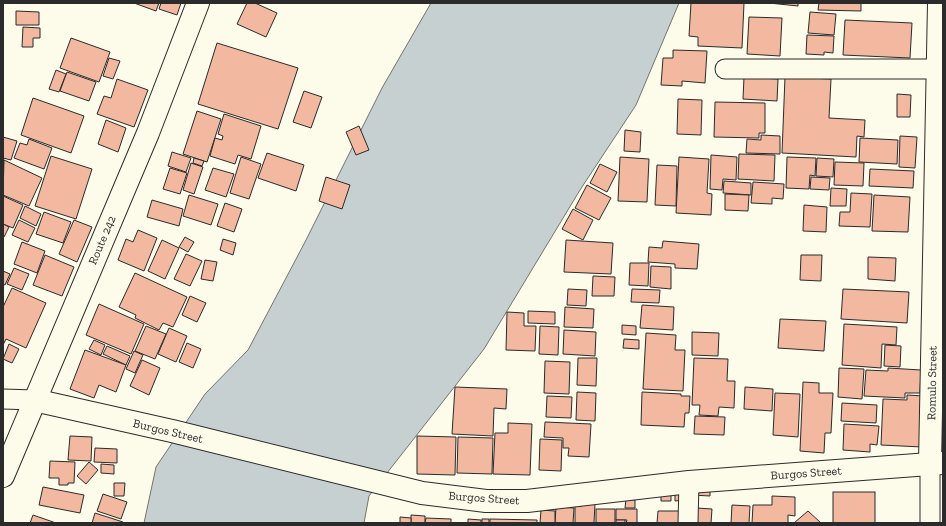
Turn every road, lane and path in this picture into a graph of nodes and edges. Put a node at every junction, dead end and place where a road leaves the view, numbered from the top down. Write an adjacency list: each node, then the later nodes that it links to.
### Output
1 (198, 3): 6 (street, Route 242)
2 (939, 3): 4 (street, Romulo Street)
3 (725, 69): 4 (street)
4 (941, 70): 7 (street, Romulo Street)
5 (3, 399): 6 (street)
6 (34, 400): 8 (street, Route 242); 9 (street, Burgos Street)
7 (936, 463): 9 (street, Burgos Street); 11 (street, Romulo Street)
8 (3, 476)
9 (689, 482): 10 (street)
10 (688, 523)
11 (930, 523)

